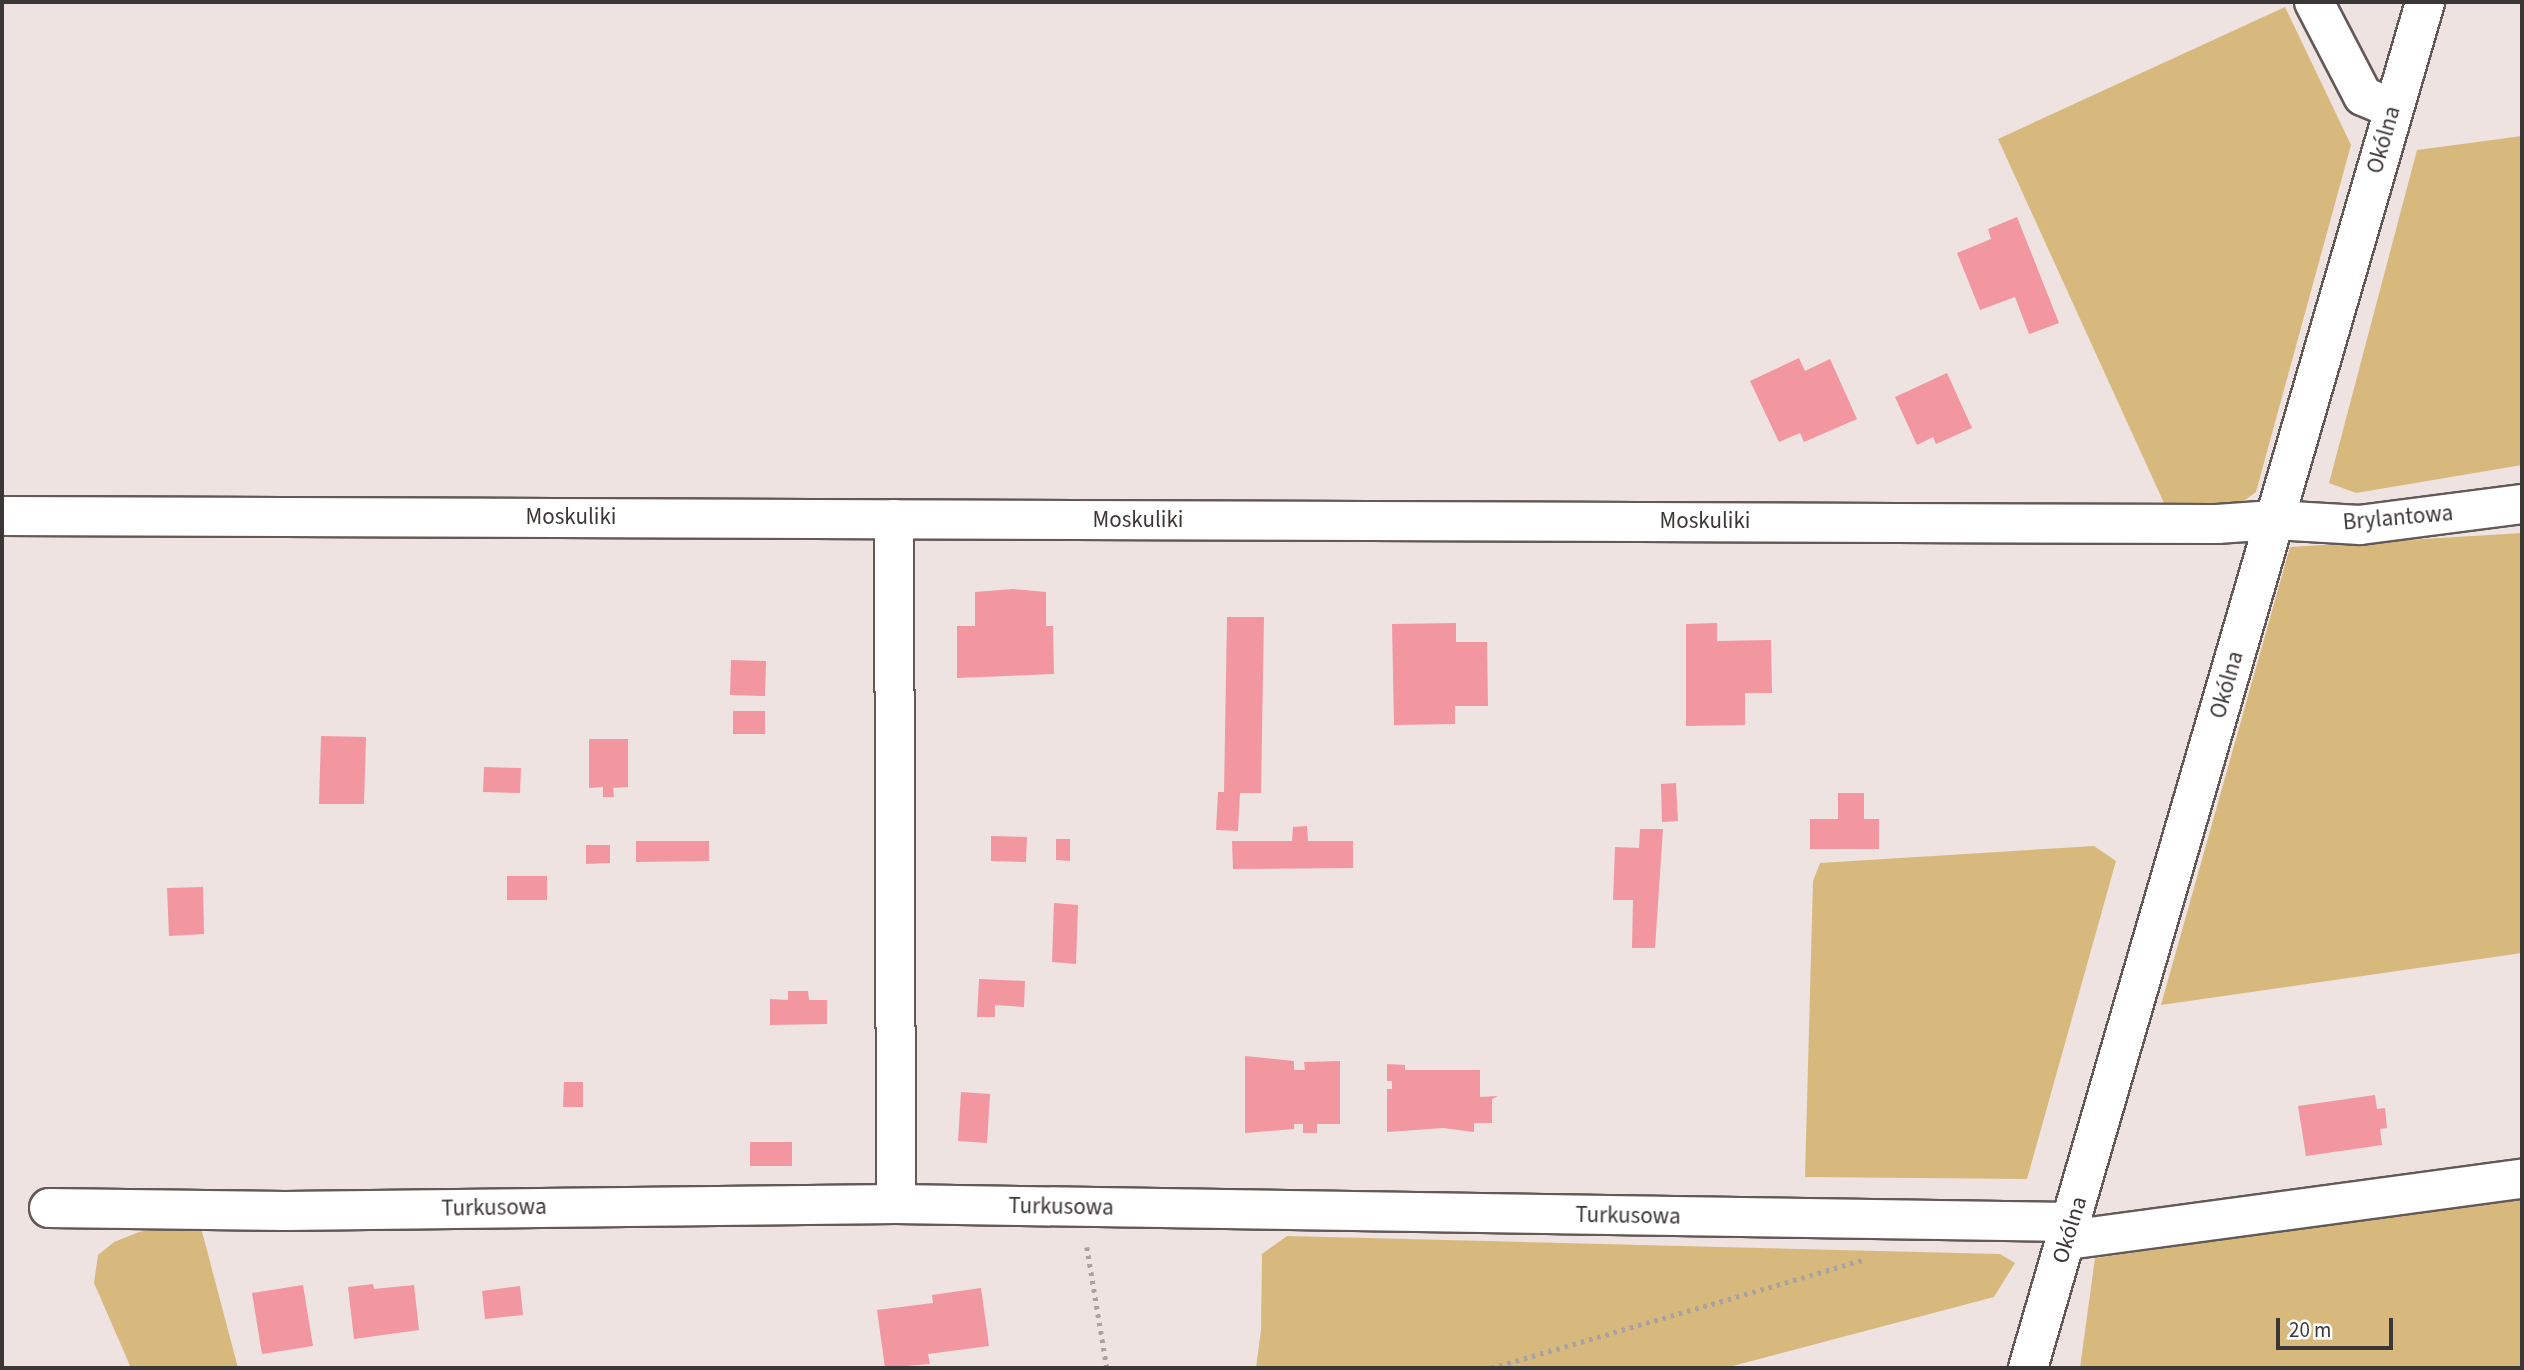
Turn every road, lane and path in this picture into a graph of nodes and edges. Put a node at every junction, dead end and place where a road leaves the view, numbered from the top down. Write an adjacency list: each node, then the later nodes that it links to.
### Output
1 (2314, 2): 3 (street)
2 (2425, 2): 3 (street, Okólna)
3 (2393, 109): 7 (street, Okólna)
4 (2522, 504): 7 (street, Brylantowa)
5 (2, 516): 6 (street, Moskuliki)
6 (894, 519): 7 (street, Moskuliki); 9 (street)
7 (2274, 520): 12 (street, Okólna)
8 (2522, 1179): 12 (street, Turkusowa)
9 (896, 1204): 10 (street, Turkusowa); 11 (street, Turkusowa)
10 (49, 1208)
11 (1081, 1208): 12 (street, Turkusowa); 14 (path)
12 (2070, 1231): 16 (street, Okólna)
13 (1868, 1258): 15 (path)
14 (1107, 1368)
15 (1491, 1368)
16 (2028, 1368)

